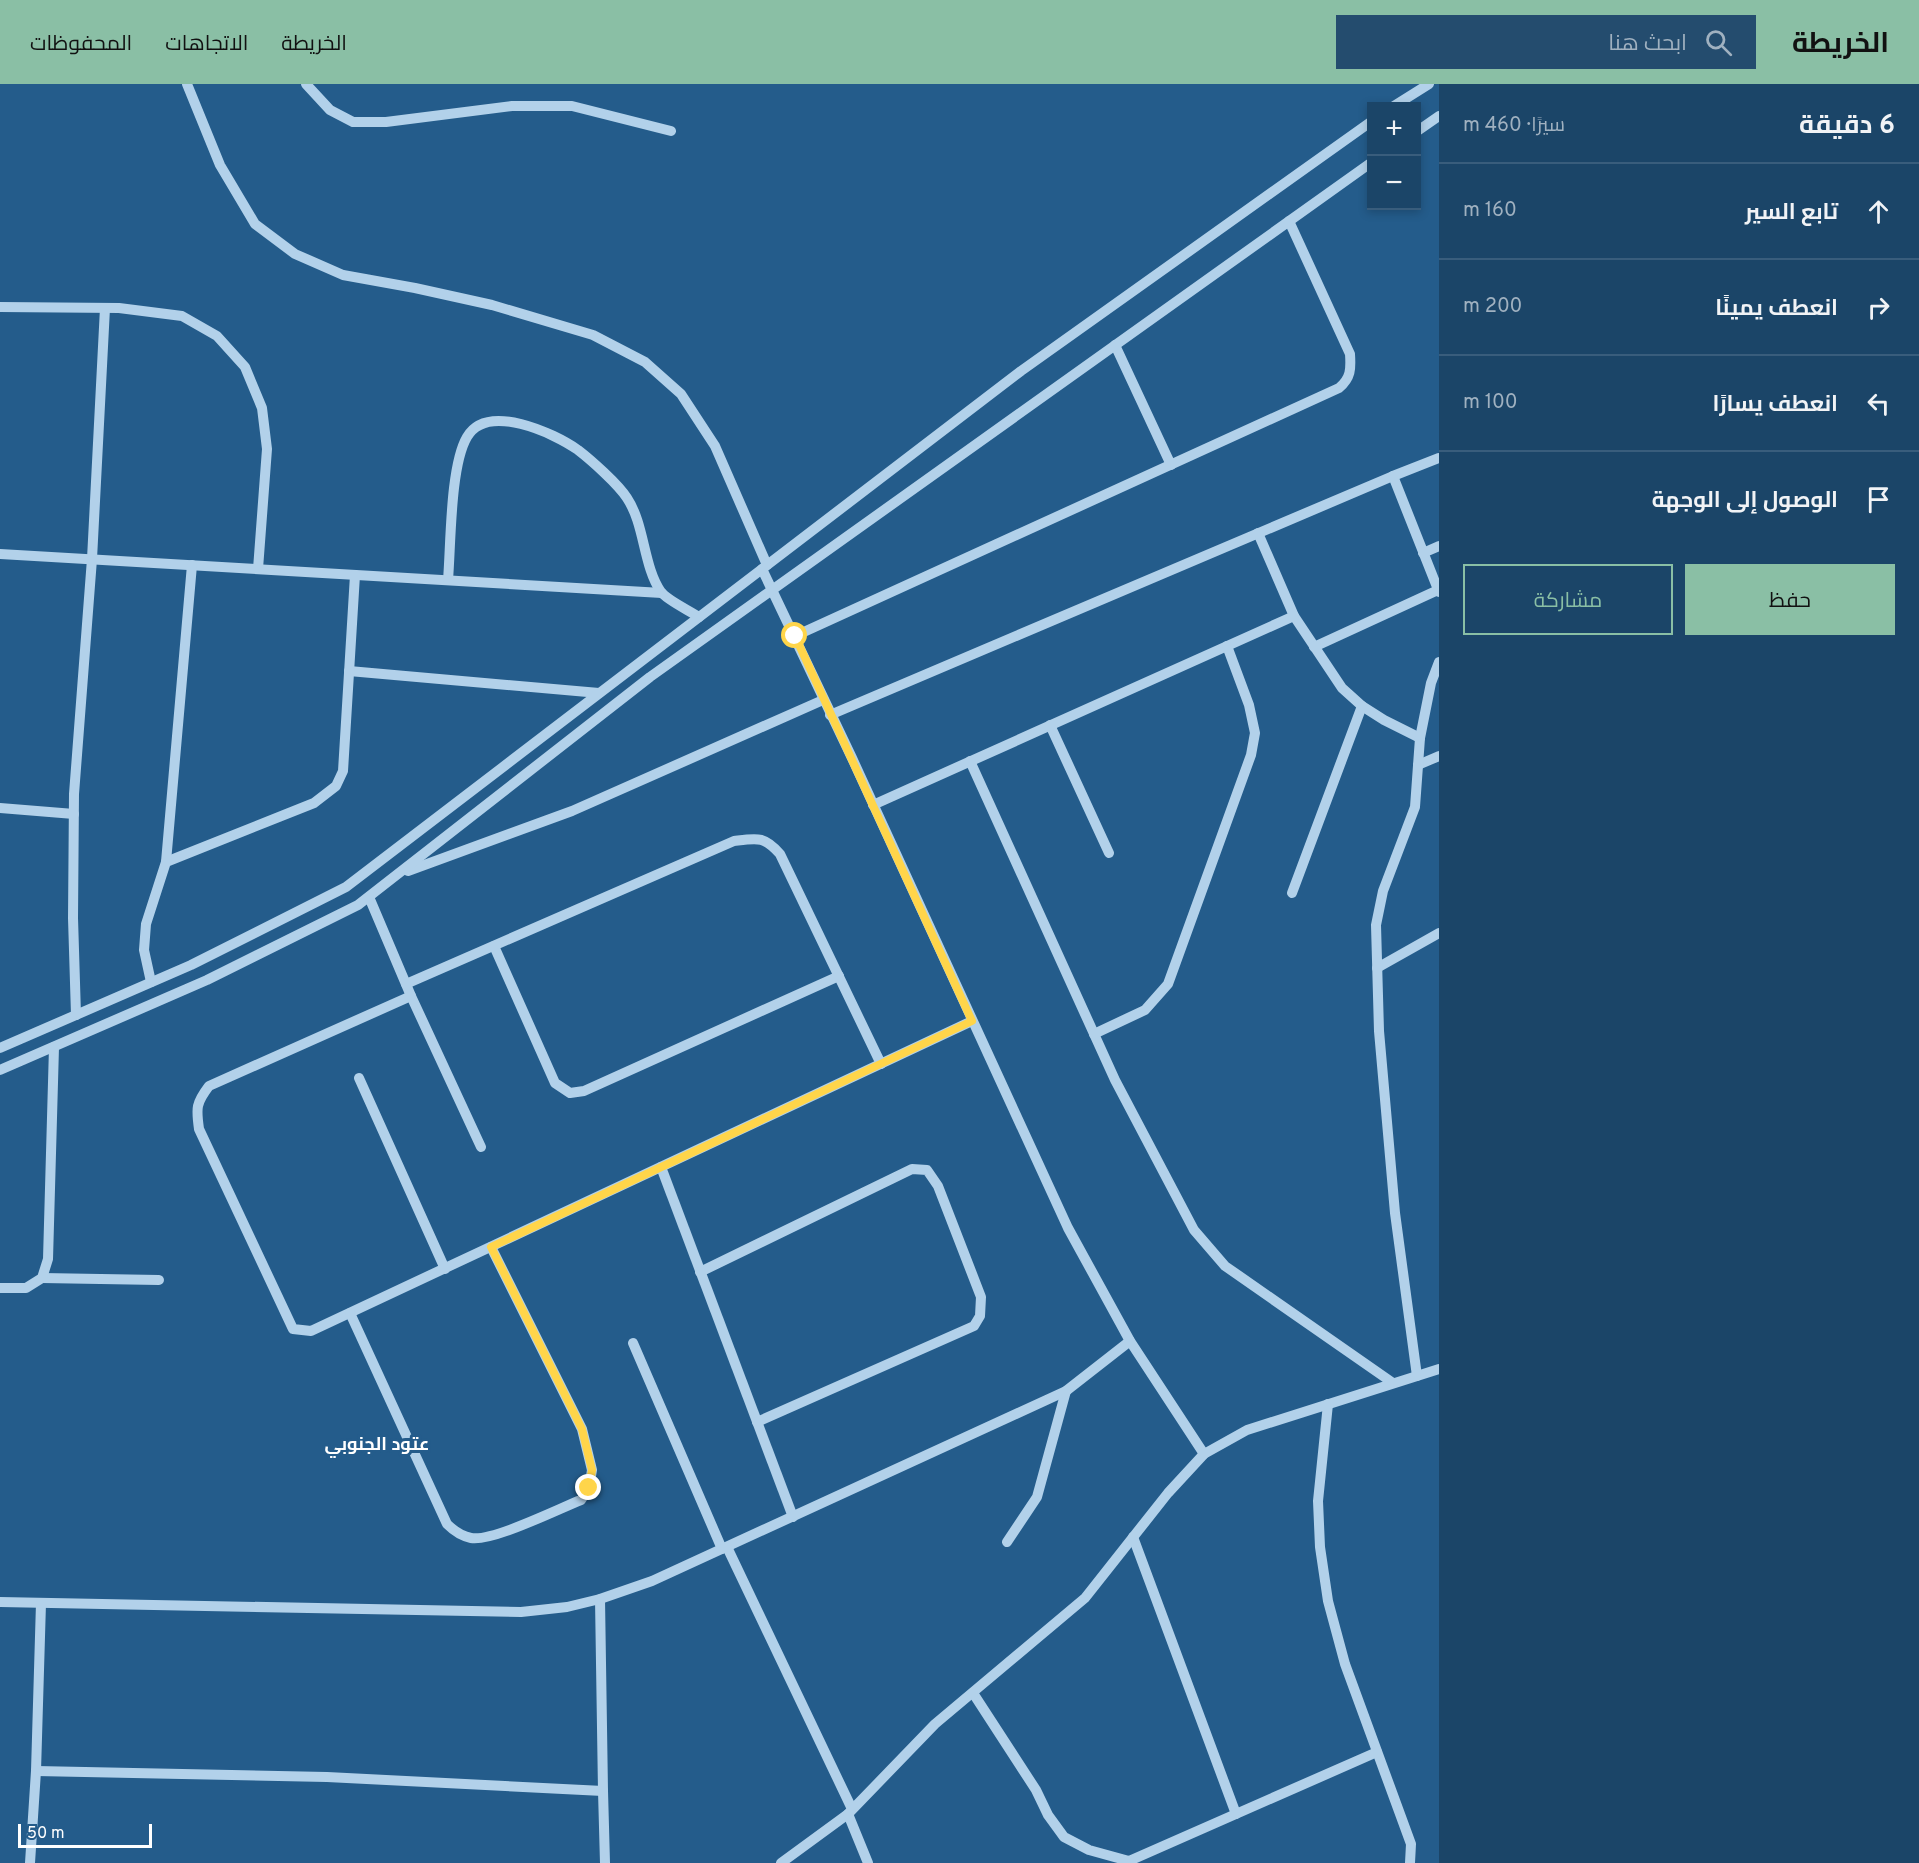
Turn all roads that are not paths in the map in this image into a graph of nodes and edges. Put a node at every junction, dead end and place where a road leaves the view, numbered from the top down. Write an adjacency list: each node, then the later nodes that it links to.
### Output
1 (187, 84): 23 (street)
2 (306, 84): 8 (street)
3 (1429, 84): 4 (street)
4 (1400, 102)
5 (1439, 116): 7 (street)
6 (1367, 125): 23 (street)
7 (1421, 129)
8 (671, 131)
9 (1367, 165): 10 (street)
10 (1289, 221): 13 (street); 15 (street)
11 (0, 307): 12 (street)
12 (105, 308): 21 (street); 24 (street)
13 (1115, 345): 15 (street); 27 (street)
14 (1439, 458): 16 (street)
15 (1171, 465): 32 (street)
16 (1393, 476): 17 (street); 19 (street)
17 (1258, 533): 30 (street); 40 (street)
18 (1439, 546): 19 (street)
19 (1423, 553): 28 (street)
20 (0, 554): 21 (street)
21 (92, 559): 22 (street); 48 (street)
22 (192, 565): 24 (street); 50 (street)
23 (764, 567): 27 (street); 31 (street)
24 (258, 569): 25 (street)
25 (355, 575): 26 (street); 36 (street)
26 (448, 580): 29 (street); 29 (street)
27 (773, 589): 32 (street); 51 (street)
28 (1439, 591): 34 (street)
29 (662, 593): 31 (street)
30 (1294, 616): 33 (street); 34 (street)
31 (699, 617): 37 (street)
32 (795, 636): 38 (street)
33 (1227, 646): 41 (street); 63 (street)
34 (1314, 647): 39 (street)
35 (1439, 662): 42 (street)
36 (349, 671): 37 (street); 50 (street)
37 (599, 693): 58 (street)
38 (823, 700): 40 (street); 51 (street)
39 (1362, 706): 42 (street); 52 (street)
40 (830, 715): 46 (street)
41 (1050, 725): 44 (street); 49 (street)
42 (1420, 738): 45 (street)
43 (1439, 756): 45 (street)
44 (970, 761): 46 (street); 63 (street)
45 (1418, 765): 56 (street)
46 (873, 805): 62 (street)
47 (0, 808): 48 (street)
48 (74, 814): 61 (street)
49 (1109, 853)
50 (166, 862): 58 (street)
51 (397, 875): 53 (street)
52 (1292, 893)
53 (369, 897): 59 (street); 64 (street)
54 (1439, 933): 56 (street)
55 (494, 946): 57 (street); 57 (street); 59 (street)
56 (1377, 968): 81 (street)
57 (839, 976): 66 (street)
58 (152, 982): 61 (street)
59 (406, 984): 60 (street)
60 (411, 996): 69 (street); 77 (street)
61 (76, 1015): 65 (street)
62 (972, 1021): 66 (street); 78 (street)
63 (1094, 1034): 82 (street)
64 (54, 1047): 67 (street); 74 (street)
65 (0, 1048)
66 (881, 1064): 70 (street)
67 (0, 1070)
68 (359, 1078): 72 (street)
69 (481, 1148)
70 (661, 1167): 71 (street); 73 (street)
71 (491, 1247): 72 (street); 77 (street)
72 (445, 1269): 77 (street)
73 (700, 1272): 85 (street); 85 (street)
74 (42, 1278): 75 (street); 76 (street)
75 (159, 1280)
76 (0, 1288)
77 (350, 1313)
78 (1130, 1341): 83 (street); 86 (street)
79 (633, 1343): 90 (street)
80 (1439, 1369): 81 (street)
81 (1417, 1376): 82 (street)
82 (1393, 1383): 84 (street)
83 (1066, 1391): 87 (street); 89 (street)
84 (1328, 1404): 86 (street); 95 (street)
85 (757, 1422): 87 (street)
86 (1204, 1454): 88 (street)
87 (793, 1517): 90 (street)
88 (1133, 1537): 94 (street); 99 (street)
89 (1007, 1542)
90 (724, 1548): 91 (street); 98 (street)
91 (600, 1599): 93 (street); 97 (street)
92 (0, 1602): 93 (street)
93 (40, 1603): 96 (street)
94 (973, 1693): 98 (street); 99 (street)
95 (1377, 1752): 99 (street); 104 (street)
96 (36, 1771): 97 (street); 101 (street)
97 (603, 1791): 102 (street)
98 (850, 1812): 100 (street); 103 (street)
99 (1236, 1814)
100 (785, 1862)
101 (30, 1863)
102 (605, 1863)
103 (868, 1863)
104 (1410, 1863)

